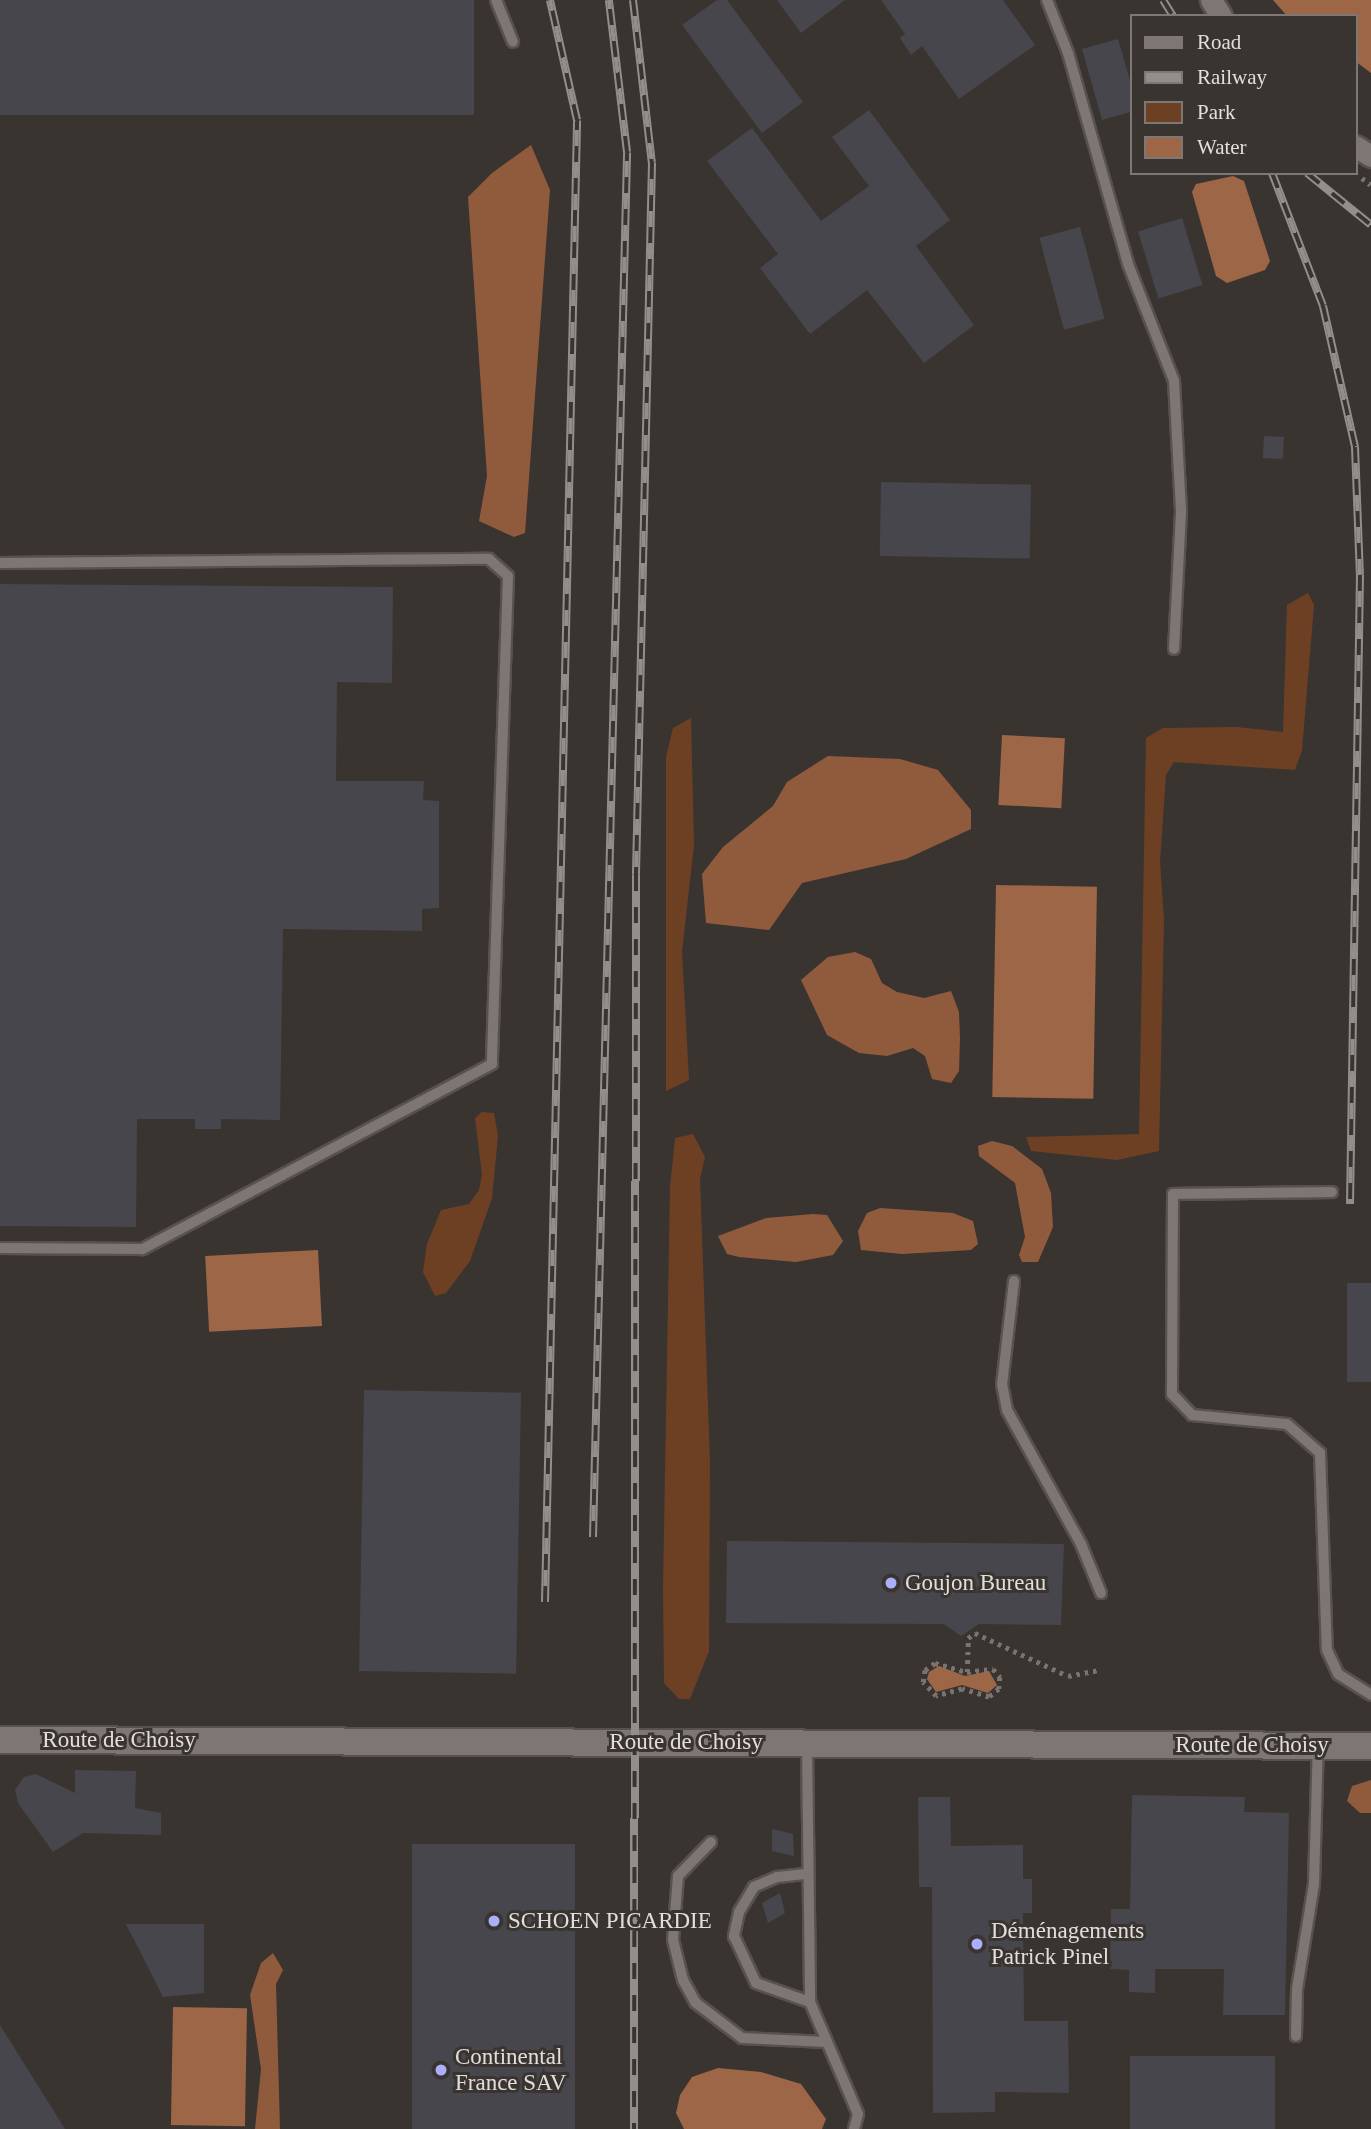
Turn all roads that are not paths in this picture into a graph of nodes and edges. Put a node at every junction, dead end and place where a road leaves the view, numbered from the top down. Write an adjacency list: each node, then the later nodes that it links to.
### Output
1 (496, 0): 3 (lane)
2 (1047, 0): 5 (lane)
3 (513, 42)
4 (0, 563): 7 (lane)
5 (1174, 649)
6 (1332, 1192): 10 (lane)
7 (0, 1248)
8 (1014, 1281): 9 (lane)
9 (1101, 1593)
10 (1371, 1695)
11 (0, 1740): 12 (street, Route de Choisy)
12 (806, 1743): 13 (street, Route de Choisy); 16 (lane)
13 (1318, 1745): 14 (street, Route de Choisy); 18 (lane)
14 (1371, 1746)
15 (711, 1842): 19 (lane)
16 (805, 1874): 17 (lane); 17 (lane)
17 (810, 2002): 19 (lane)
18 (1296, 2036)
19 (826, 2042): 20 (lane)
20 (858, 2114): 21 (lane); 22 (lane)
21 (853, 2129)
22 (860, 2129)

